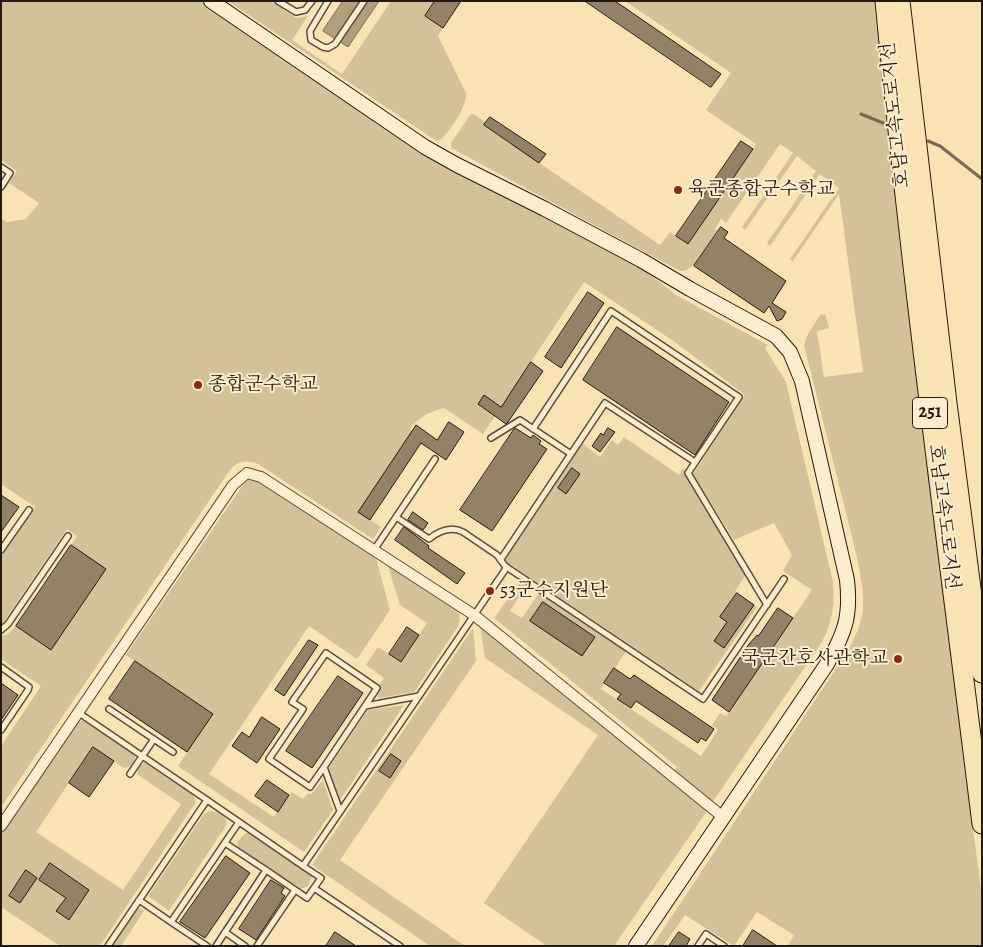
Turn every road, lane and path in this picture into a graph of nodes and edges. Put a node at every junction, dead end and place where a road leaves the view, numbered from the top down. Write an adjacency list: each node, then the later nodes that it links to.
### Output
1 (211, 1): 40 (street)
2 (278, 1): 3 (lane)
3 (312, 1)
4 (328, 1): 5 (lane)
5 (364, 1)
6 (885, 1): 42 (highway, 호남고속도로지선 / 251)
7 (900, 1): 27 (highway, 호남고속도로지선 / 251)
8 (1, 167): 9 (lane)
9 (1, 187)
10 (533, 429): 11 (lane); 12 (lane); 14 (lane)
11 (491, 438)
12 (571, 454): 14 (lane); 20 (lane)
13 (435, 459): 16 (lane)
14 (695, 462): 23 (lane)
15 (29, 510): 18 (lane)
16 (396, 517): 19 (lane); 20 (lane)
17 (68, 536): 25 (lane)
18 (1, 550)
19 (374, 550): 24 (street); 31 (street)
20 (501, 559): 21 (lane)
21 (507, 567): 23 (lane); 24 (lane)
22 (784, 579): 23 (lane)
23 (767, 605)
24 (474, 615): 28 (lane); 40 (street)
25 (1, 630)
26 (1, 667): 32 (lane)
27 (982, 673)
28 (419, 696): 29 (lane); 39 (lane)
29 (365, 706): 36 (lane); 36 (lane)
30 (109, 709): 33 (lane)
31 (79, 712): 35 (lane); 43 (street)
32 (1, 730)
33 (154, 739): 34 (lane); 35 (lane)
34 (173, 752)
35 (142, 756): 37 (lane); 38 (lane)
36 (324, 767): 39 (lane)
37 (130, 774)
38 (207, 800): 41 (lane); 49 (lane)
39 (340, 811): 45 (lane)
40 (723, 817): 58 (street)
41 (239, 822): 44 (lane); 45 (lane)
42 (982, 824)
43 (1, 826)
44 (225, 843): 46 (lane); 50 (lane)
45 (303, 866): 47 (lane)
46 (266, 870): 48 (lane); 51 (lane)
47 (314, 888): 48 (lane); 57 (lane)
48 (295, 890): 56 (lane)
49 (139, 900): 50 (lane); 52 (lane)
50 (171, 922): 53 (lane)
51 (224, 932): 54 (lane); 55 (lane)
52 (108, 946)
53 (207, 946)
54 (216, 946)
55 (245, 946)
56 (257, 946)
57 (400, 946)
58 (636, 946)
59 (698, 946): 60 (lane)
60 (724, 946)

